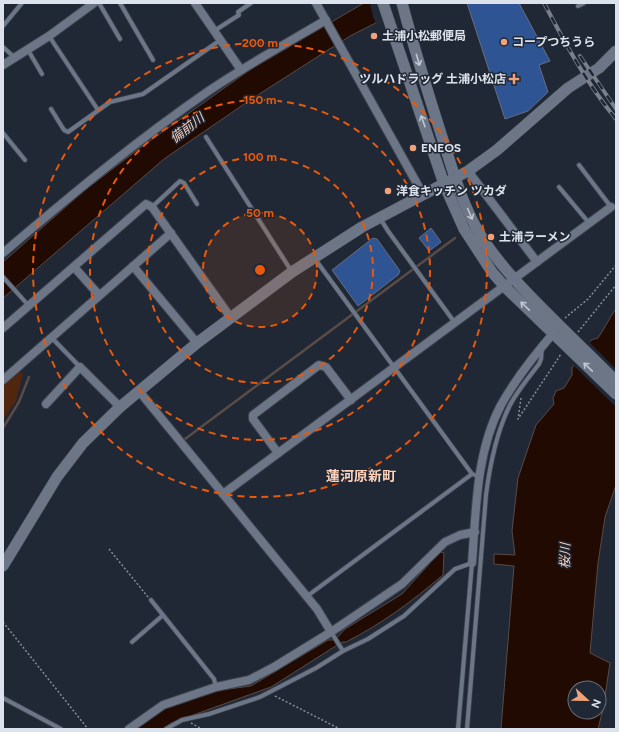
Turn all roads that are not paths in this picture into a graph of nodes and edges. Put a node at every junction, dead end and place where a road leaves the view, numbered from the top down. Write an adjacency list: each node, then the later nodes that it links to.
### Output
1 (22, 3): 13 (lane)
2 (94, 3): 15 (street)
3 (99, 3): 16 (lane)
4 (120, 3): 22 (lane)
5 (195, 3): 14 (street)
6 (251, 3): 14 (lane)
7 (316, 3): 12 (street)
8 (383, 3): 34 (street, one-way to 8)
9 (584, 3): 11 (lane)
10 (403, 6): 33 (street, one-way to 33)
11 (578, 6)
12 (327, 21): 24 (street); 36 (street)
13 (3, 26)
14 (214, 31): 17 (street)
15 (49, 36): 19 (street); 27 (lane)
16 (120, 39)
17 (220, 41): 24 (street); 27 (lane)
18 (3, 47): 21 (lane)
19 (28, 50): 21 (street); 25 (lane)
20 (616, 51): 32 (street)
21 (16, 58): 23 (street)
22 (153, 60)
23 (3, 65)
24 (241, 70): 43 (street)
25 (42, 74)
26 (51, 109): 27 (lane)
27 (98, 110)
28 (3, 133): 30 (lane)
29 (206, 137): 48 (lane)
30 (25, 160)
31 (579, 165): 39 (lane)
32 (468, 171): 33 (street); 45 (street)
33 (455, 178): 34 (street); 50 (street, one-way to 50)
34 (444, 184): 36 (street); 51 (street)
35 (559, 188): 41 (lane)
36 (422, 194): 40 (street)
37 (197, 204): 38 (lane)
38 (152, 207): 42 (street); 47 (street)
39 (610, 207): 41 (street)
40 (380, 217): 44 (street); 55 (lane)
41 (589, 223): 45 (street)
42 (171, 233): 46 (street); 54 (street)
43 (3, 253)
44 (314, 257): 48 (street); 61 (lane)
45 (537, 262): 50 (street)
46 (133, 266): 52 (street); 59 (street)
47 (74, 267): 52 (street); 53 (street)
48 (292, 272): 54 (street)
49 (3, 277): 53 (lane)
50 (514, 280): 51 (street); 57 (street)
51 (505, 287): 55 (street); 57 (street, one-way to 51)
52 (99, 295): 58 (street)
53 (29, 306): 56 (street)
54 (231, 318): 59 (street)
55 (455, 323): 61 (street)
56 (3, 328)
57 (559, 332): 60 (street); 64 (street, bridge); 66 (street, one-way to 57, bridge)
58 (51, 336): 62 (lane); 63 (street)
59 (197, 343): 65 (street)
60 (542, 347): 71 (street); 88 (lane)
61 (394, 367): 67 (street); 71 (lane)
62 (80, 368): 68 (street); 69 (street)
63 (3, 380)
64 (616, 381)
65 (139, 391): 69 (street); 72 (street)
66 (616, 394)
67 (351, 400): 70 (street); 70 (street)
68 (46, 404)
69 (120, 407): 75 (street)
70 (278, 453): 72 (street)
71 (476, 476): 73 (street); 76 (lane)
72 (223, 494): 76 (street)
73 (475, 532): 74 (street); 79 (street)
74 (472, 562): 81 (lane); 87 (lane)
75 (3, 566)
76 (306, 597): 79 (street)
77 (150, 600): 78 (lane)
78 (162, 616): 80 (lane); 82 (lane)
79 (332, 634): 81 (lane); 82 (street)
80 (132, 642)
81 (343, 651): 86 (lane)
82 (216, 688): 85 (street)
83 (3, 698): 84 (lane)
84 (61, 729)
85 (129, 729)
86 (166, 729)
87 (458, 729)
88 (467, 729)

